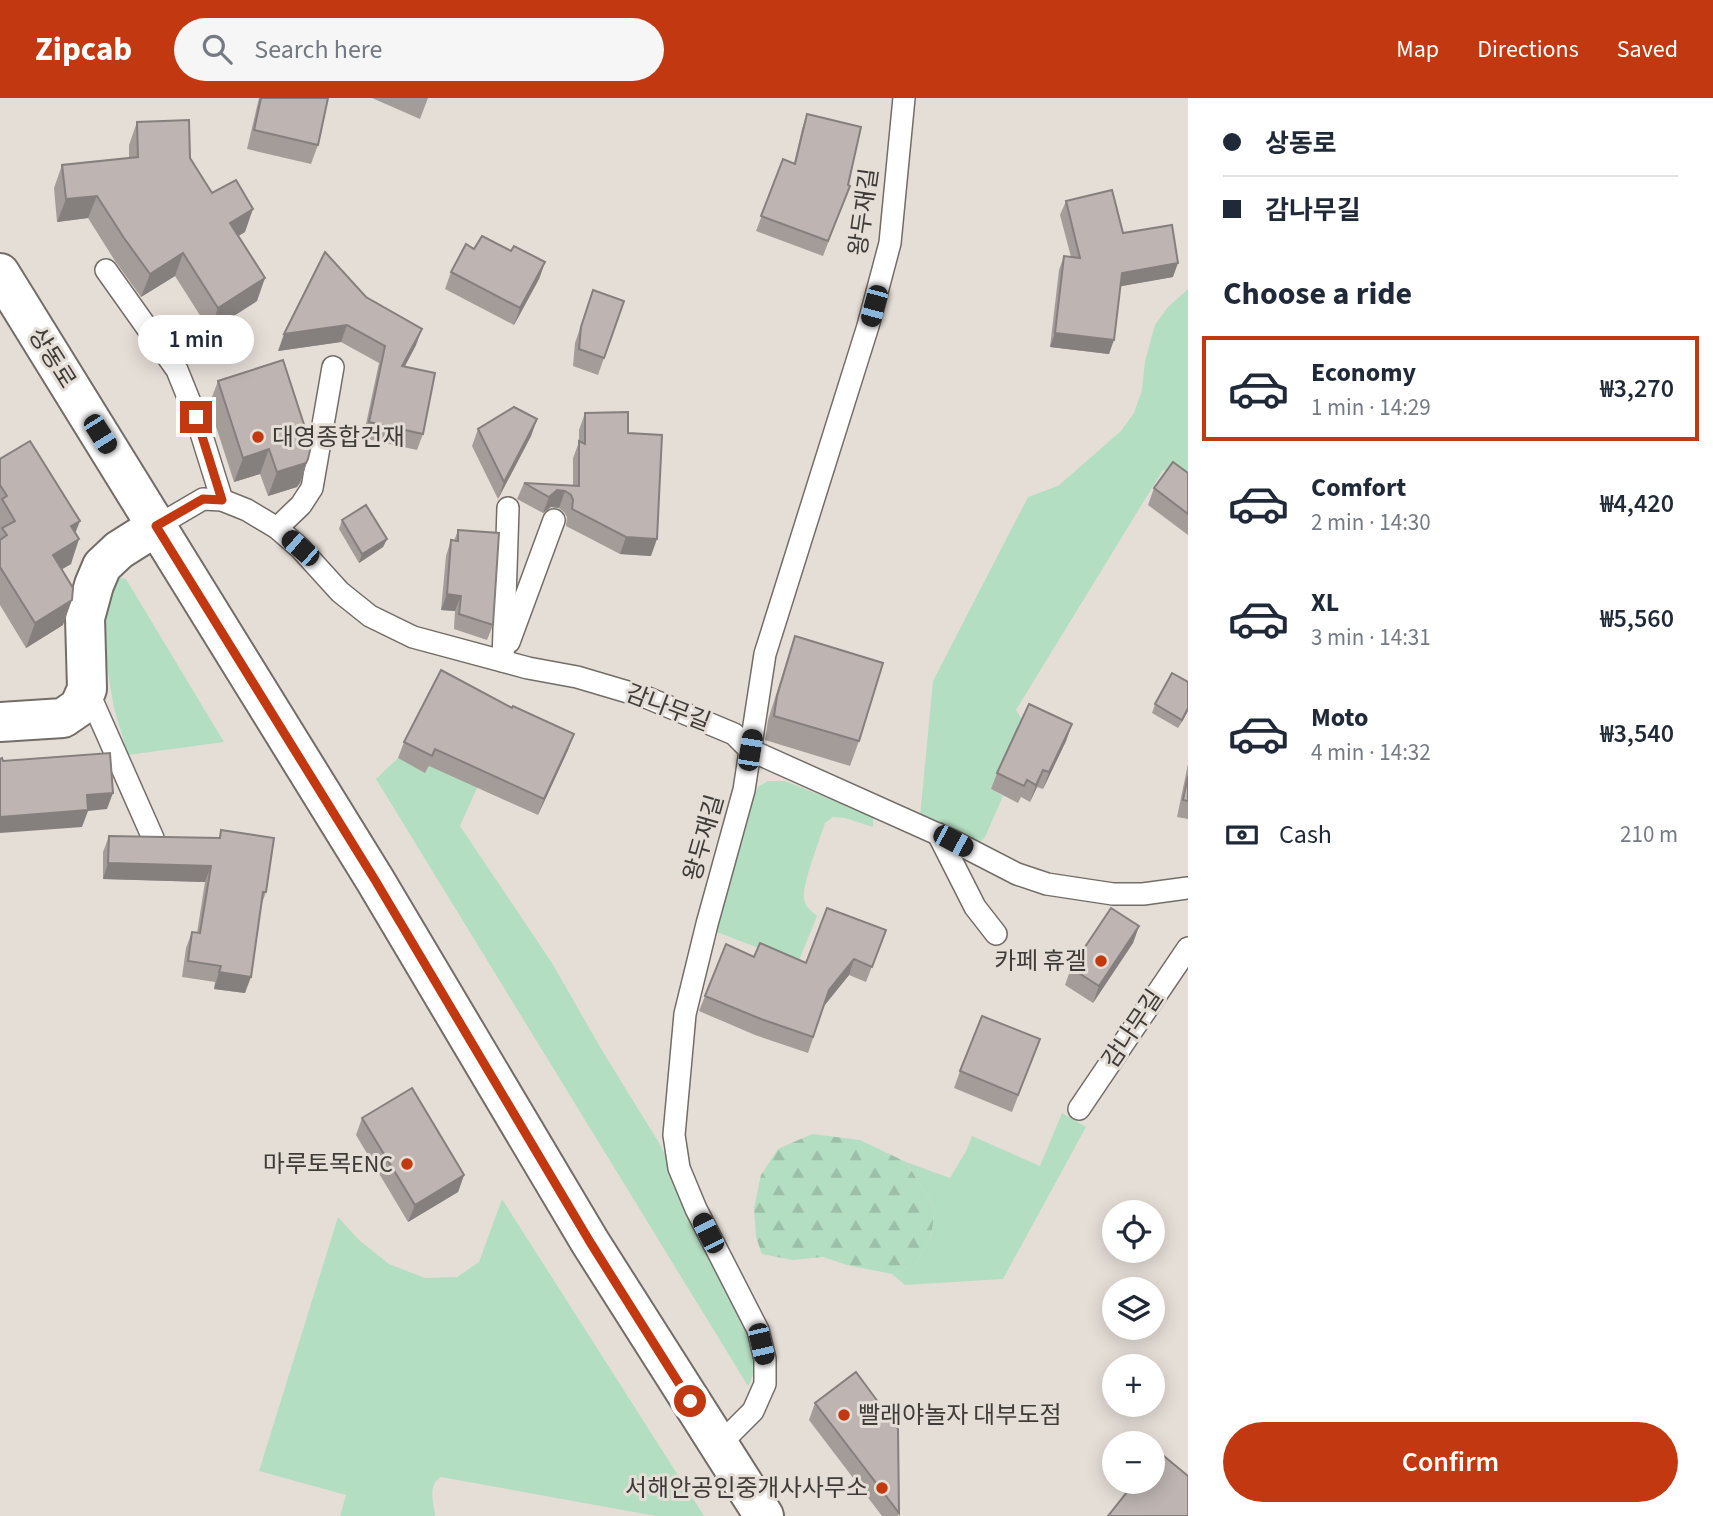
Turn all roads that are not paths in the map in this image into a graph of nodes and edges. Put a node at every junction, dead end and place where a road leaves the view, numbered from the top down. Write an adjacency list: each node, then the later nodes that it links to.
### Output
1 (904, 98): 13 (lane, 왕두재길)
2 (106, 270): 5 (lane)
3 (0, 274): 8 (street, 상동로)
4 (333, 367): 9 (lane)
5 (222, 500): 8 (lane); 9 (lane, 감나무길)
6 (508, 508): 10 (lane)
7 (554, 520): 10 (lane)
8 (156, 526): 11 (street); 20 (street, 상동로)
9 (277, 528): 10 (lane, 감나무길)
10 (503, 661): 13 (lane, 감나무길)
11 (87, 689): 12 (street); 15 (lane)
12 (0, 722)
13 (750, 750): 14 (lane, 감나무길); 20 (lane, 왕두재길)
14 (938, 834): 16 (lane, 감나무길); 17 (lane)
15 (152, 838)
16 (1188, 888)
17 (996, 934)
18 (1188, 948): 19 (lane, 감나무길)
19 (1079, 1109)
20 (719, 1446): 21 (street, 상동로)
21 (764, 1516)

